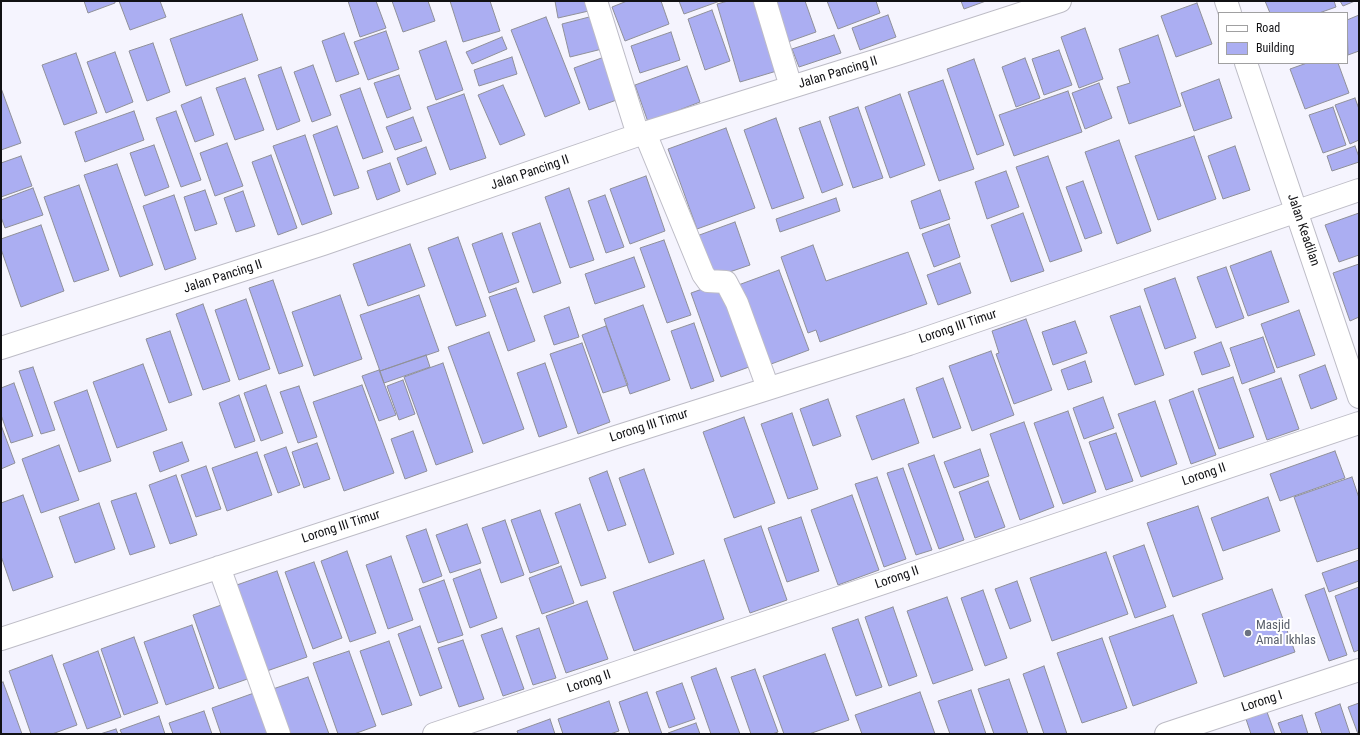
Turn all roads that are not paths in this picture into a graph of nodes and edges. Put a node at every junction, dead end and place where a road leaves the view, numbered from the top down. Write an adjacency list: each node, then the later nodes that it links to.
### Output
1 (596, 1): 8 (street)
2 (765, 1): 7 (street)
3 (1060, 1): 7 (street, Jalan Pancing II)
4 (1226, 1): 5 (street)
5 (1230, 12)
6 (1246, 64): 10 (street, Jalan Keadilan)
7 (791, 87): 8 (street, Jalan Pancing II)
8 (642, 134): 11 (street, Jalan Pancing II); 12 (street)
9 (1359, 190): 10 (street, Lorong III Timur)
10 (1296, 211): 12 (street, Lorong III Timur); 13 (street, Jalan Keadilan)
11 (1, 348)
12 (768, 388): 15 (street, Lorong III Timur)
13 (1359, 397)
14 (1359, 423): 19 (street, Lorong II)
15 (219, 567): 16 (street, Lorong III Timur); 18 (street)
16 (1, 639)
17 (1359, 670): 20 (street, Lorong I)
18 (279, 734)
19 (434, 734)
20 (1166, 734)

